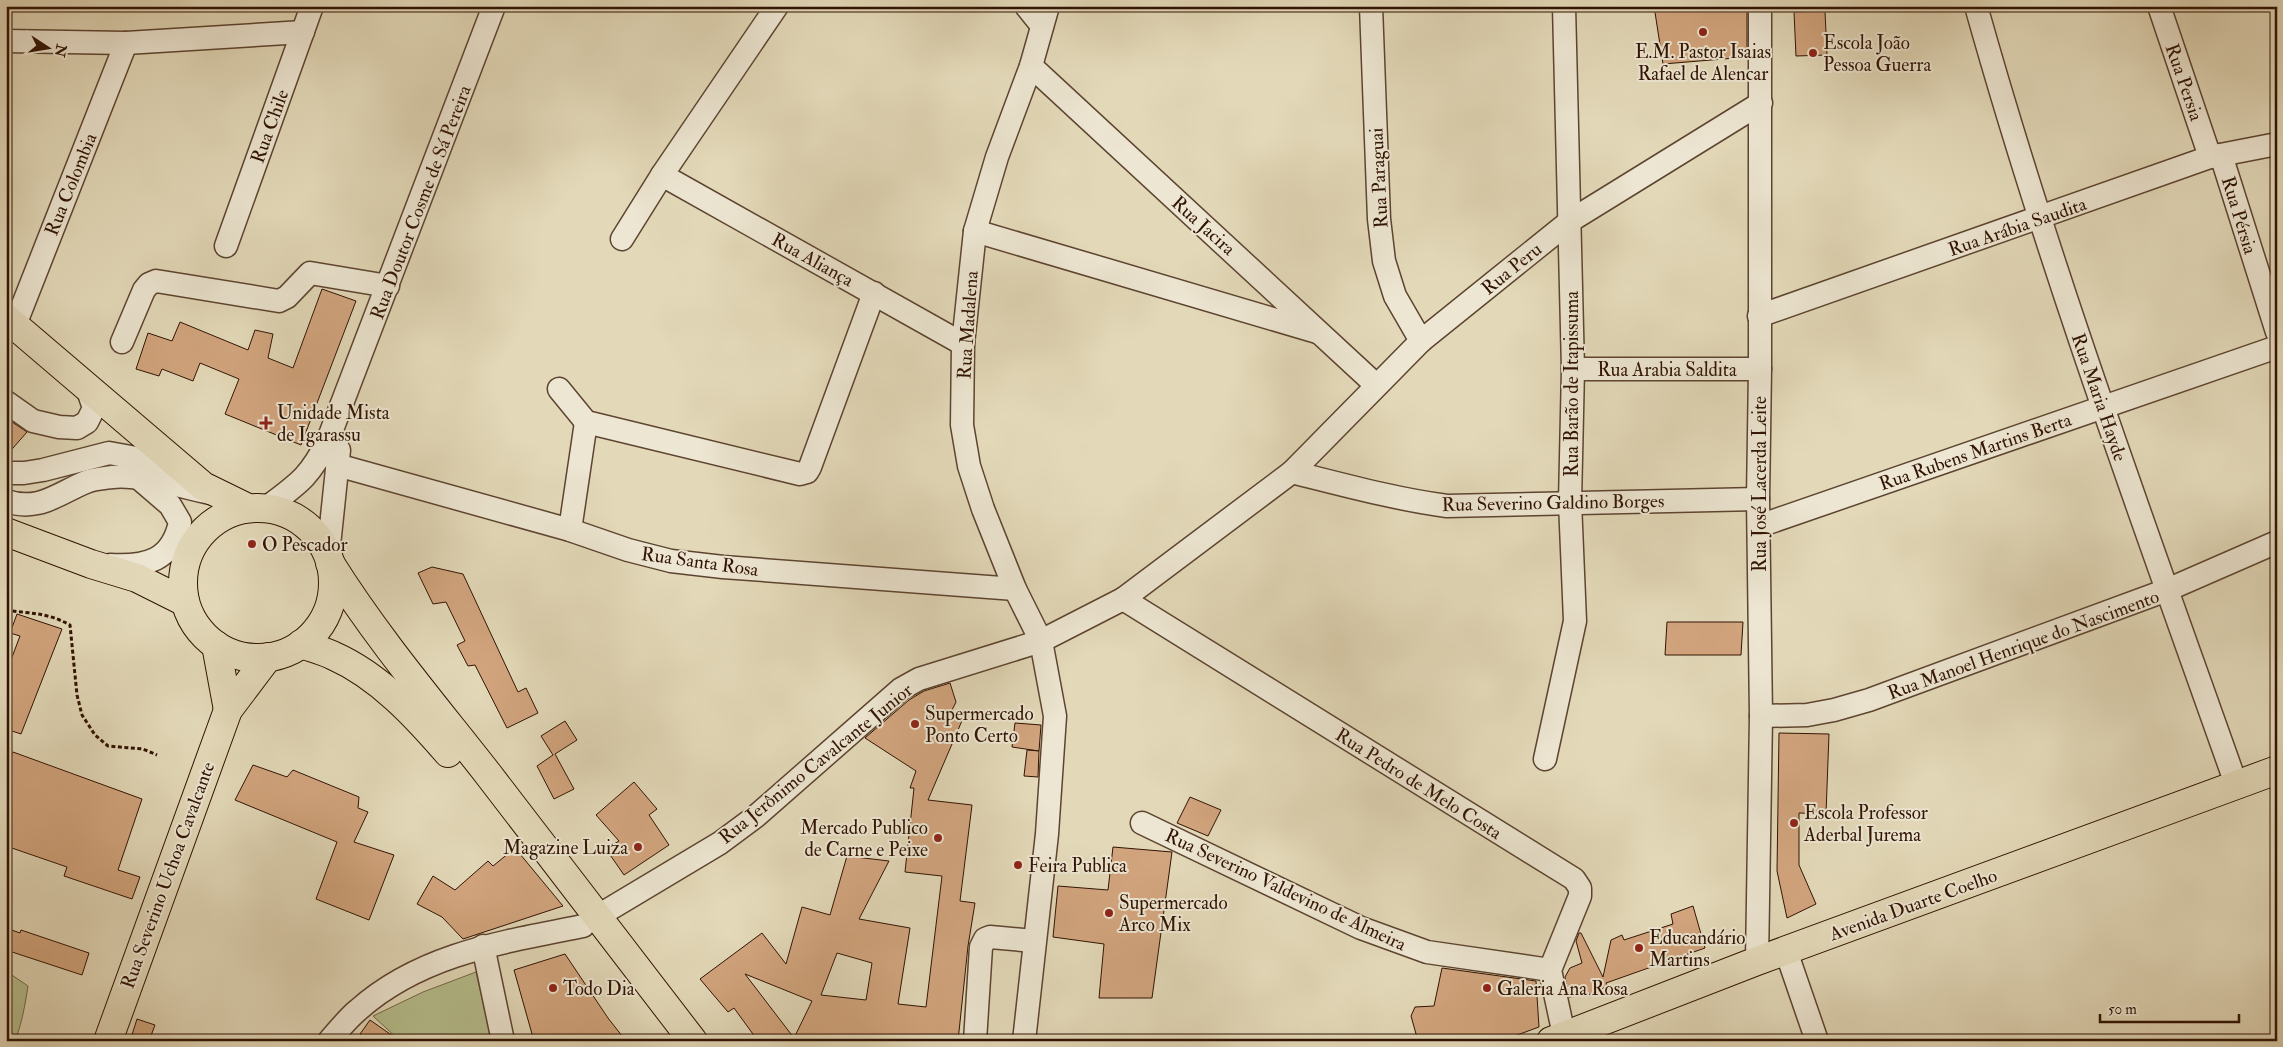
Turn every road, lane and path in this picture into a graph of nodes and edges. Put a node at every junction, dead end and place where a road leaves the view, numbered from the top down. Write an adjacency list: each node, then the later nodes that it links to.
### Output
1 (312, 6): 11 (street, Rua Chile)
2 (494, 6): 24 (street, Rua Doutor Cosme de Sá Pereira)
3 (777, 6): 18 (street)
4 (1026, 6): 10 (street)
5 (1371, 6): 30 (street, Rua Paraguai)
6 (1564, 6): 20 (street, Rua Barão de Itapissuma)
7 (1760, 6): 15 (street, Rua José Lacerda Leite)
8 (1976, 6): 19 (street, Rua Maria Hayde)
9 (2159, 6): 17 (street, Rua Persia)
10 (1045, 16): 14 (street, Rua Madalena)
11 (303, 32): 13 (street); 23 (street, Rua Chile)
12 (6, 41): 13 (street)
13 (126, 43): 27 (street, Rua Colombia)
14 (1031, 66): 21 (street, Rua Madalena); 29 (street, Rua Jacira)
15 (1761, 103): 20 (street, Rua Peru); 26 (street, Rua José Lacerda Leite)
16 (2277, 144): 17 (street, Rua Arábia Saudita)
17 (2216, 156): 19 (street, Rua Arábia Saudita); 28 (street, Rua Pérsia)
18 (662, 175): 22 (street); 25 (street, Rua Aliança)
19 (2041, 218): 26 (street, Rua Arábia Saudita); 41 (street, Rua Maria Hayde)
20 (1570, 221): 30 (street, Rua Peru); 34 (street, Rua Barão de Itapissuma)
21 (975, 230): 29 (street); 32 (street, Rua Madalena)
22 (622, 239)
23 (226, 246)
24 (388, 286): 31 (street); 39 (street, Rua Doutor Cosme de Sá Pereira)
25 (874, 293): 32 (street, Rua Aliança); 42 (street)
26 (1759, 316): 35 (street, Rua José Lacerda Leite)
27 (10, 322): 36 (main road)
28 (2277, 332)
29 (1323, 334): 37 (street, Rua Jacira)
30 (1421, 341): 37 (street, Rua Peru)
31 (122, 342)
32 (963, 344): 59 (street, Rua Madalena)
33 (2277, 347): 41 (street, Rua Rubens Martins Berta)
34 (1574, 369): 35 (street, Rua Arabia Saldita); 51 (street, Rua Barão de Itapissuma)
35 (1760, 369): 49 (street, Rua José Lacerda Leite)
36 (86, 385): 40 (street); 44 (main road)
37 (1376, 385): 45 (street, Rua Peru)
38 (559, 389): 42 (street)
39 (346, 397): 43 (street); 52 (street)
40 (6, 402)
41 (2102, 408): 53 (street, Rua Rubens Martins Berta); 60 (street, Rua Maria Hayde)
42 (586, 422): 54 (street)
43 (337, 465): 54 (street, Rua Santa Rosa); 57 (street)
44 (180, 466): 46 (street); 48 (main road)
45 (1292, 472): 51 (street, Rua Severino Galdino Borges); 61 (street, Rua Jerônimo Cavalcante Junior)
46 (6, 473)
47 (139, 479): 48 (street); 50 (street); 58 (street)
48 (218, 495): 52 (main road)
49 (1758, 499): 51 (street, Rua Severino Galdino Borges); 53 (street, Rua José Lacerda Leite)
50 (6, 501)
51 (1570, 502): 71 (street, Rua Barão de Itapissuma)
52 (257, 508): 57 (main road); 62 (main road)
53 (1759, 526): 69 (street, Rua José Lacerda Leite)
54 (570, 530): 59 (street, Rua Santa Rosa)
55 (6, 532): 58 (main road)
56 (2277, 542): 60 (street, Rua Manoel Henrique do Nascimento)
57 (329, 559): 65 (main road); 75 (main road)
58 (91, 564): 62 (main road)
59 (1015, 589): 64 (street, Rua Madalena)
60 (2168, 590): 69 (street, Rua Manoel Henrique do Nascimento); 73 (street, Rua Maria Hayde)
61 (1123, 599): 64 (street, Rua Jerônimo Cavalcante Junior); 80 (street, Rua Pedro de Melo Costa)
62 (186, 602): 66 (main road)
63 (6, 610): 70 (path)
64 (1041, 641): 75 (street, Rua Jerônimo Cavalcante Junior); 76 (street, Rua Madalena)
65 (301, 644): 67 (main road); 75 (main road)
66 (216, 645): 67 (main road); 68 (main road)
67 (268, 657): 68 (main road)
68 (228, 710): 82 (main road, Rua Severino Uchoa Cavalcante)
69 (1761, 716): 79 (street, Rua José Lacerda Leite)
70 (157, 755)
71 (1544, 758)
72 (2277, 770): 73 (main road, Avenida Duarte Coelho)
73 (2236, 784): 78 (main road, Avenida Duarte Coelho)
74 (1142, 823): 80 (street, Rua Severino Valdevino de Almeira)
75 (590, 921): 77 (street, Rua Jerônimo Cavalcante Junior); 85 (main road); 86 (main road)
76 (1034, 941): 87 (street); 88 (street, Rua Madalena)
77 (483, 946): 83 (street, Rua Jerônimo Cavalcante Junior); 84 (street)
78 (1786, 951): 79 (main road, Avenida Duarte Coelho); 89 (street)
79 (1757, 961): 81 (main road, Avenida Duarte Coelho)
80 (1550, 970): 81 (street)
81 (1558, 1038)
82 (108, 1041)
83 (329, 1041)
84 (503, 1041)
85 (673, 1041)
86 (694, 1041)
87 (975, 1041)
88 (1024, 1041)
89 (1817, 1041)

